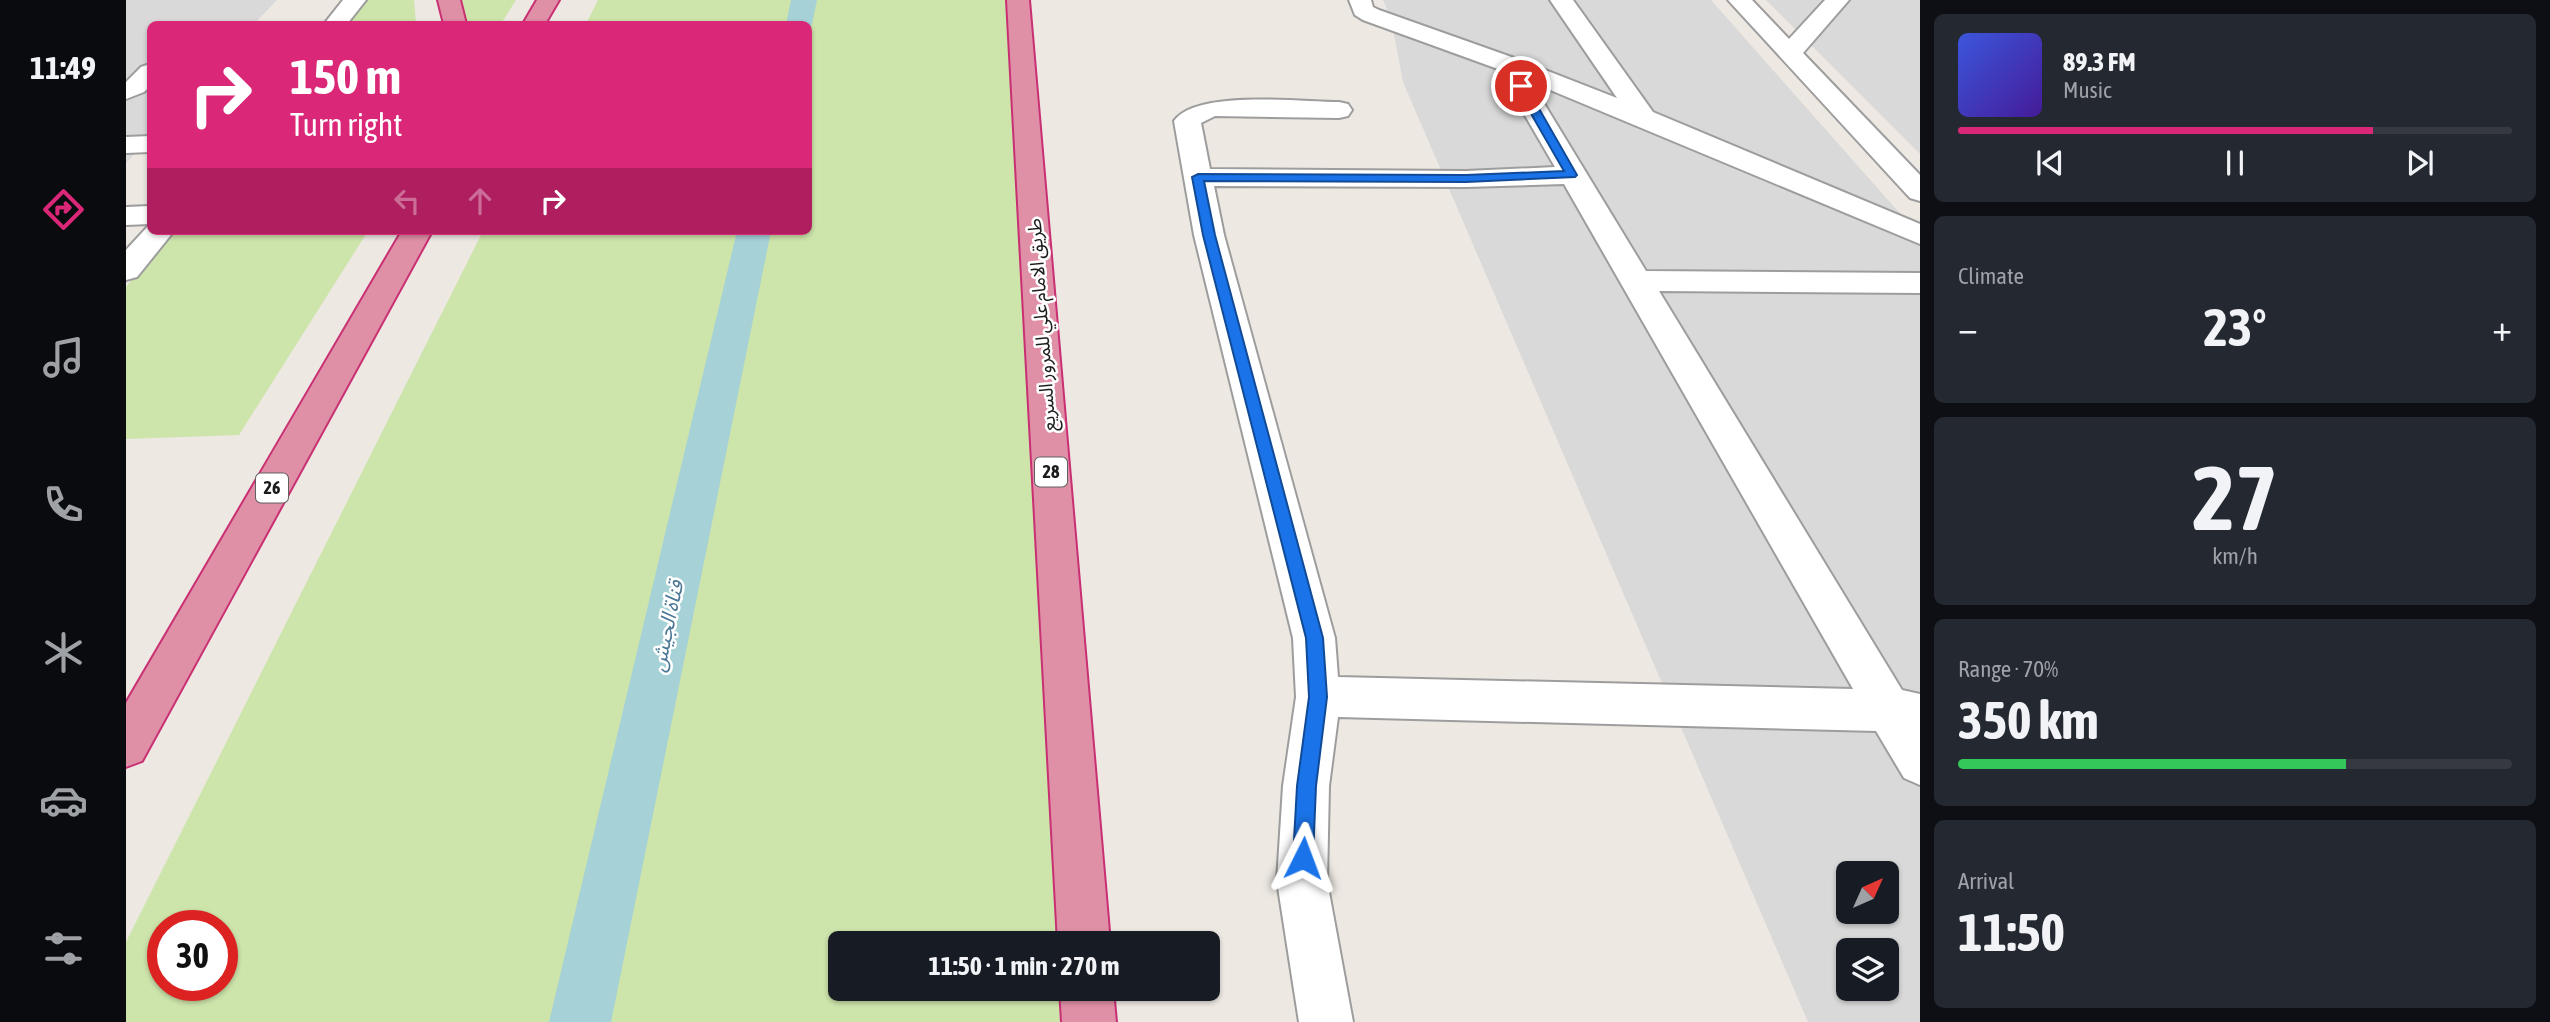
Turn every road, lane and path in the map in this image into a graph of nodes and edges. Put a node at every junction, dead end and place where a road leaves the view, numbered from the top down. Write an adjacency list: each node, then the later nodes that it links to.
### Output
1 (355, 0): 9 (street)
2 (449, 0): 10 (highway)
3 (548, 0): 11 (highway)
4 (1018, 0): 35 (highway, طريق الامام علي للمرور السريع / 28)
5 (1360, 0): 13 (street)
6 (1561, 0): 17 (street)
7 (1739, 0): 12 (street)
8 (1838, 0): 12 (street)
9 (338, 21)
10 (454, 21)
11 (536, 21)
12 (1789, 54): 22 (street)
13 (1508, 64): 17 (street); 20 (street)
14 (147, 75): 15 (street)
15 (126, 91)
16 (1339, 110): 21 (street)
17 (1644, 118): 27 (street)
18 (147, 144): 19 (street)
19 (126, 145)
20 (1571, 175): 21 (street); 29 (street)
21 (1198, 177): 31 (street)
22 (1920, 192)
23 (147, 215): 24 (street)
24 (126, 216)
25 (156, 235): 28 (street)
26 (415, 235): 33 (highway, 26)
27 (1920, 235)
28 (126, 270)
29 (1637, 281): 30 (street); 32 (street)
30 (1920, 283)
31 (1318, 697): 32 (street); 38 (street)
32 (1905, 711): 34 (street)
33 (126, 746)
34 (1920, 763)
35 (1083, 931)
36 (1088, 1001): 37 (highway)
37 (1089, 1022)
38 (1326, 1022)

